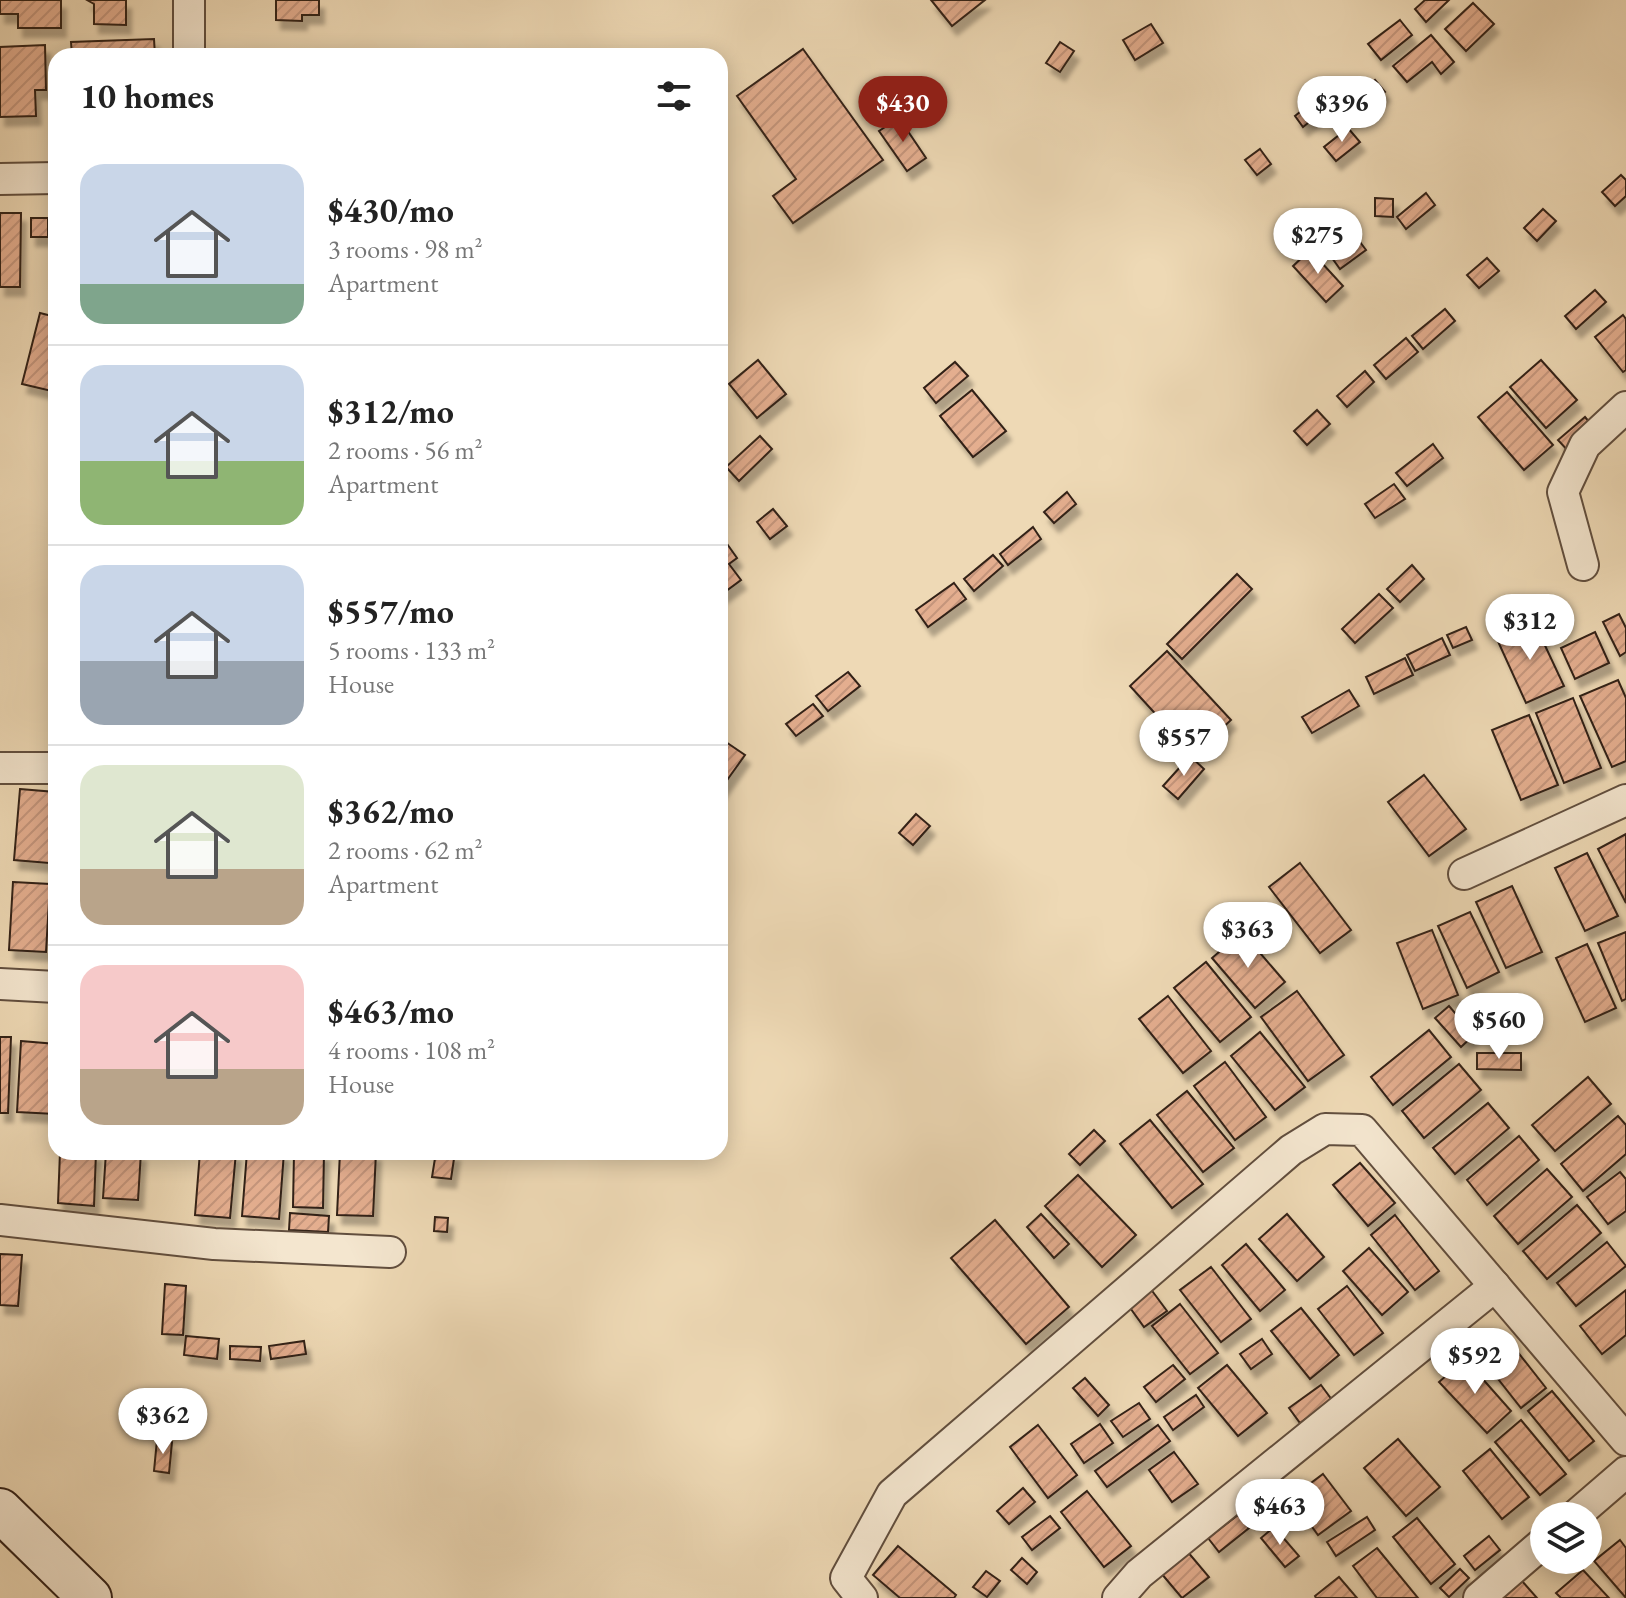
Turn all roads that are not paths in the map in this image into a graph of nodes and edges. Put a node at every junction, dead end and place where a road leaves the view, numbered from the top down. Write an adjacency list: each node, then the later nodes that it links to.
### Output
1 (189, 0): 2 (street)
2 (189, 48)
3 (48, 178): 4 (street)
4 (0, 179)
5 (1626, 407): 6 (street)
6 (1583, 565)
7 (0, 768): 8 (street)
8 (48, 768)
9 (1626, 800): 10 (street)
10 (1464, 874)
11 (0, 984): 12 (street)
12 (48, 987)
13 (0, 1220): 14 (street)
14 (390, 1252)
15 (1495, 1286): 16 (street); 22 (street); 23 (street)
16 (1626, 1440)
17 (1626, 1472): 18 (street)
18 (1591, 1502)
19 (3, 1518): 21 (street)
20 (1530, 1554): 24 (street)
21 (90, 1598)
22 (862, 1598)
23 (1118, 1598)
24 (1479, 1598)

